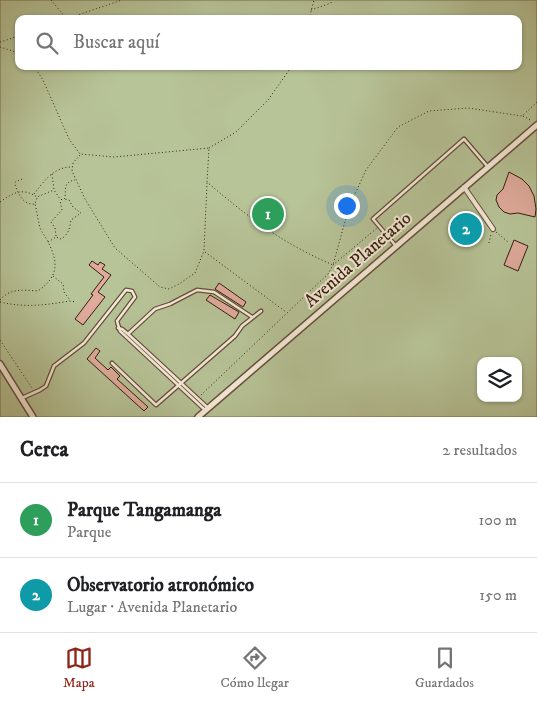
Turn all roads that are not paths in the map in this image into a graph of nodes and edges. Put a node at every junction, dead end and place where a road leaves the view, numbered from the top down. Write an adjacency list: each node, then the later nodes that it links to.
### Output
1 (537, 124): 2 (street, Avenida Planetario)
2 (488, 167): 3 (street, Avenida Planetario); 5 (lane)
3 (464, 188): 4 (street); 5 (street, Avenida Planetario)
4 (493, 229)
5 (396, 246): 14 (street, Avenida Planetario)
6 (261, 311): 7 (lane)
7 (252, 317): 9 (lane); 12 (lane)
8 (118, 328): 9 (lane); 12 (lane); 13 (lane)
9 (128, 334): 12 (lane)
10 (112, 363): 12 (lane)
11 (0, 364): 13 (street)
12 (180, 384): 14 (lane); 14 (lane)
13 (21, 398): 15 (street)
14 (207, 409): 16 (street, Avenida Planetario)
15 (33, 417)
16 (198, 417)

